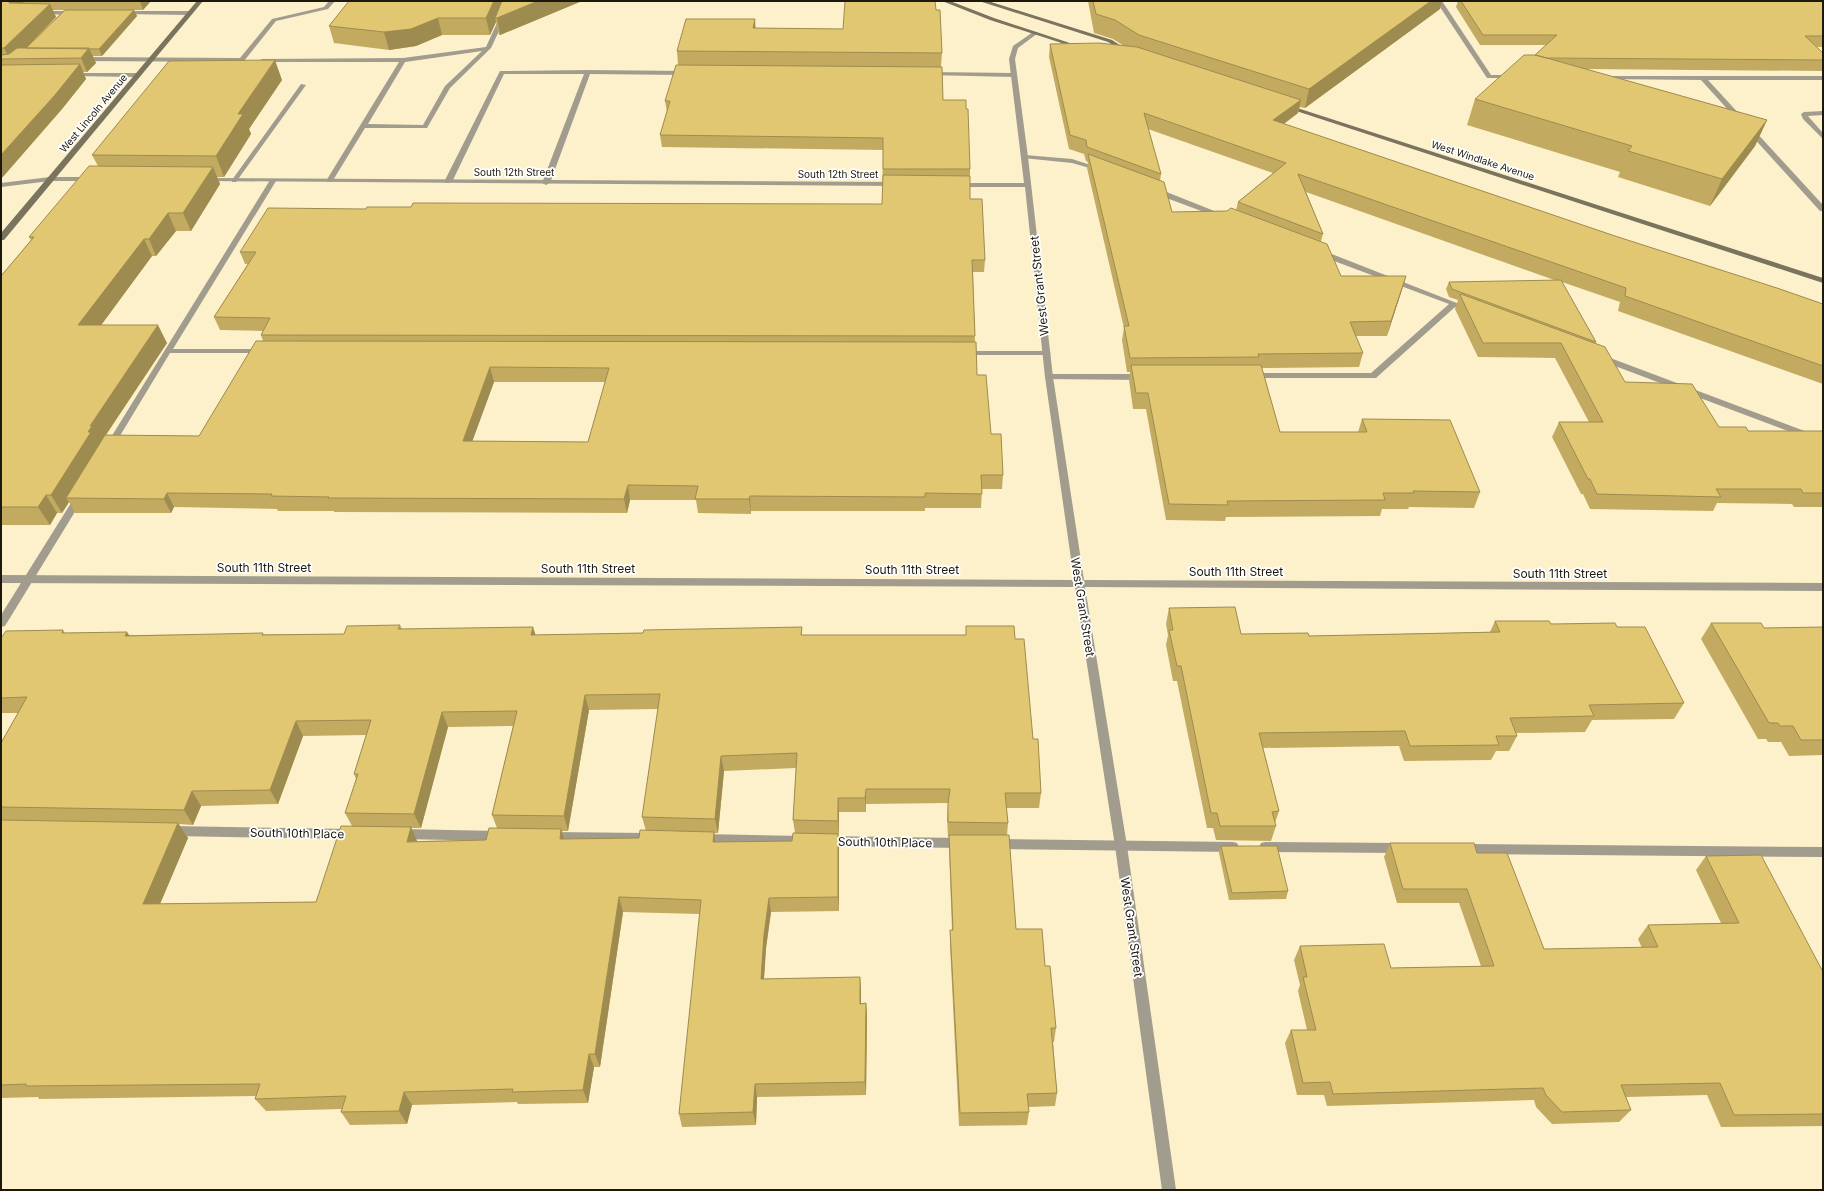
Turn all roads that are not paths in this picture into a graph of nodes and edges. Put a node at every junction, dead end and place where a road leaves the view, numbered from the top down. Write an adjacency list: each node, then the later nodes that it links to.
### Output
1 (200, 1): 10 (street, West Lincoln Avenue)
2 (332, 1): 19 (street)
3 (510, 1): 14 (street)
4 (945, 1): 13 (street)
5 (982, 1): 16 (street)
6 (1439, 1): 29 (street)
7 (66, 13): 8 (street); 11 (street); 12 (street)
8 (82, 13)
9 (114, 13): 10 (street)
10 (190, 13): 18 (street, West Lincoln Avenue)
11 (34, 14)
12 (61, 18)
13 (1035, 33): 15 (street); 28 (street, West Grant Street)
14 (488, 48): 22 (street); 36 (street)
15 (1089, 50)
16 (1117, 55)
17 (74, 59): 18 (street)
18 (151, 59): 19 (street); 27 (street, West Lincoln Avenue)
19 (242, 60): 20 (street)
20 (250, 60)
21 (257, 60): 22 (street)
22 (403, 60): 36 (street)
23 (588, 72): 24 (street); 46 (street); 47 (street)
24 (690, 73)
25 (925, 74): 28 (street)
26 (61, 75): 27 (street)
27 (138, 75): 40 (street, West Lincoln Avenue)
28 (1014, 75): 38 (street, West Grant Street)
29 (1521, 77)
30 (1600, 78): 32 (street)
31 (1823, 78): 32 (street)
32 (1704, 79): 53 (street)
33 (304, 85): 43 (street)
34 (1280, 104): 57 (street, West Windlake Avenue)
35 (1823, 113): 37 (street)
36 (363, 126): 45 (street)
37 (1823, 137)
38 (1025, 157): 39 (street); 51 (street, West Grant Street)
39 (1110, 173)
40 (50, 179): 41 (street); 49 (street); 55 (street, West Lincoln Avenue)
41 (100, 179)
42 (195, 180): 43 (street, South 12th Street)
43 (234, 181): 44 (street, South 12th Street)
44 (272, 181): 45 (street, South 12th Street); 60 (street)
45 (330, 181): 46 (street, South 12th Street)
46 (448, 182): 47 (street, South 12th Street)
47 (546, 182): 48 (street, South 12th Street)
48 (903, 184)
49 (1, 185)
50 (950, 185): 51 (street)
51 (1028, 185): 63 (street, West Grant Street)
52 (1148, 188): 54 (street)
53 (1823, 209)
54 (1230, 219)
55 (1, 238)
56 (1312, 250): 58 (street)
57 (1823, 281)
58 (1454, 304): 59 (street); 65 (street)
59 (1477, 312)
60 (168, 351): 61 (street); 69 (street)
61 (272, 351)
62 (951, 353): 63 (street)
63 (1047, 353): 66 (street, West Grant Street)
64 (1594, 356): 68 (street)
65 (1245, 376)
66 (1049, 377): 67 (street); 73 (street, West Grant Street)
67 (1150, 377)
68 (1823, 441)
69 (106, 452)
70 (86, 486): 72 (street)
71 (1, 579): 72 (street, South 11th Street)
72 (28, 579): 73 (street, South 11th Street); 75 (street)
73 (1079, 583): 74 (street, South 11th Street); 83 (street, West Grant Street)
74 (1823, 587)
75 (1, 623)
76 (160, 830): 77 (street, South 10th Place)
77 (360, 834)
78 (392, 834): 79 (street)
79 (512, 836)
80 (536, 837): 81 (street)
81 (655, 838)
82 (695, 839): 83 (street, South 10th Place)
83 (1121, 846): 84 (street, South 10th Place); 87 (street, West Grant Street)
84 (1409, 848)
85 (1449, 849): 86 (street)
86 (1823, 852)
87 (1169, 1190)

